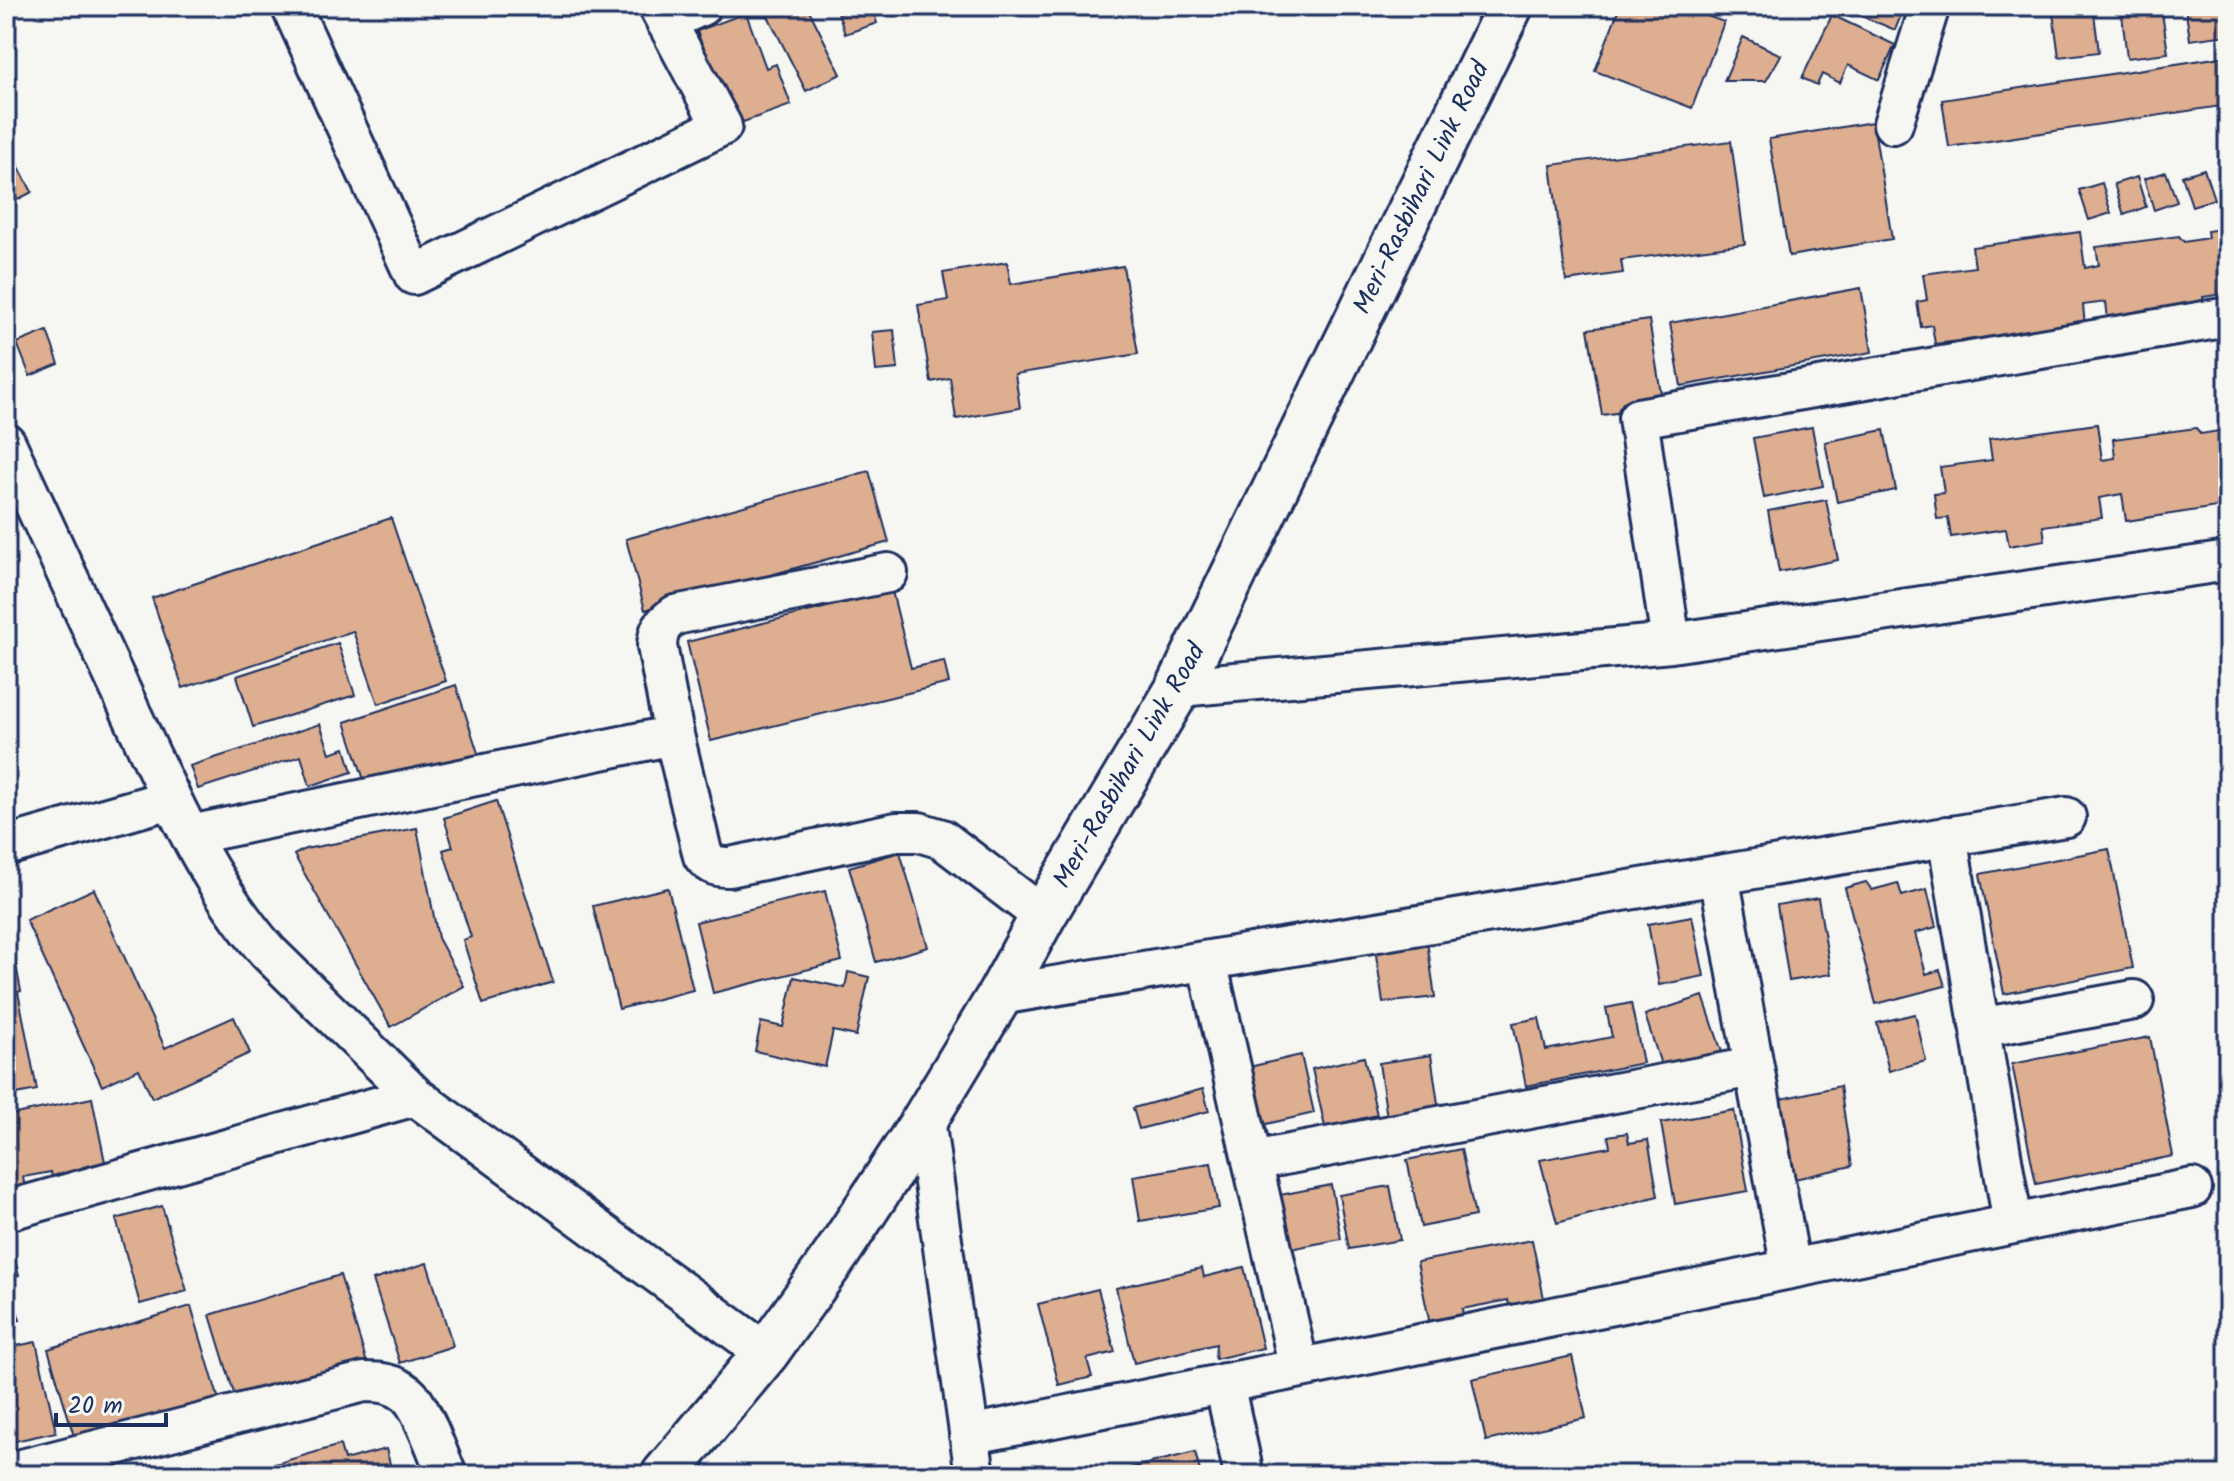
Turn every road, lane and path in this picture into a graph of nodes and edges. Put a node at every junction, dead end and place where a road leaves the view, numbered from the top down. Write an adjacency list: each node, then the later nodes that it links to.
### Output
1 (291, 6): 5 (street)
2 (701, 6): 5 (street)
3 (1510, 6): 12 (main road, Meri-Rasbihari Link Road)
4 (1930, 6): 6 (street)
5 (662, 14)
6 (1893, 124)
7 (2228, 317): 11 (street)
8 (6, 443): 14 (street)
9 (2228, 561): 11 (street)
10 (888, 573): 13 (street)
11 (1671, 643): 12 (street)
12 (1179, 687): 20 (main road, Meri-Rasbihari Link Road)
13 (674, 735): 16 (street); 20 (street)
14 (171, 799): 16 (street); 18 (street)
15 (2066, 817): 17 (street)
16 (190, 835): 26 (street)
17 (1947, 836): 19 (street); 24 (street)
18 (6, 846)
19 (1719, 875): 21 (street); 25 (street)
20 (1043, 916): 22 (main road, Meri-Rasbihari Link Road)
21 (1207, 961): 22 (street); 28 (street)
22 (1000, 995): 27 (main road, Meri-Rasbihari Link Road)
23 (2134, 1000): 24 (street)
24 (1980, 1028): 31 (street)
25 (1753, 1067): 28 (street); 32 (street)
26 (415, 1096): 30 (street); 33 (street)
27 (925, 1119): 33 (main road, Meri-Rasbihari Link Road); 36 (street)
28 (1252, 1161): 34 (street)
29 (2192, 1188): 31 (street)
30 (6, 1211)
31 (2013, 1224): 32 (street)
32 (1791, 1269): 34 (street)
33 (766, 1353): 39 (main road, Meri-Rasbihari Link Road)
34 (1299, 1368): 35 (street)
35 (1224, 1383): 36 (street); 41 (street)
36 (969, 1435): 40 (street)
37 (6, 1473): 38 (street)
38 (447, 1475)
39 (664, 1475)
40 (975, 1475)
41 (1244, 1475)

